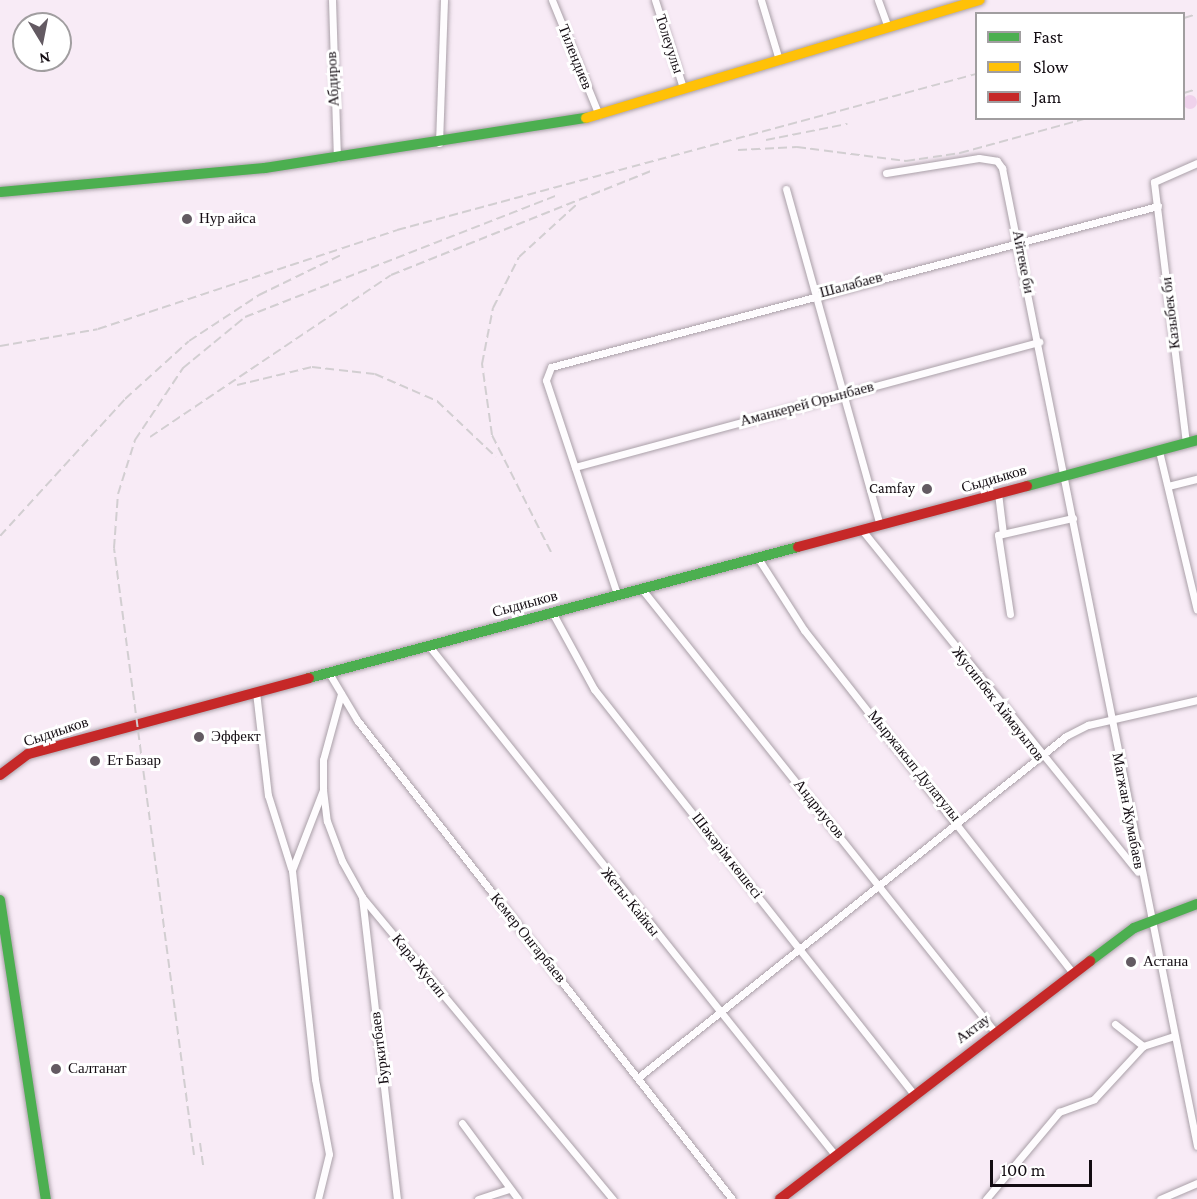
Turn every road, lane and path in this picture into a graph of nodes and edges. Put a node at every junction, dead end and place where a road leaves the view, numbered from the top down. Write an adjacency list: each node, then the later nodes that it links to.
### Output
1 (332, 0): 13 (street, Абдиров)
2 (444, 0): 12 (street)
3 (552, 0): 11 (street, Тилендиев)
4 (655, 0): 10 (street, Толеуулы)
5 (761, 0): 9 (street)
6 (878, 0): 8 (street)
7 (980, 0): 8 (street)
8 (888, 27): 9 (street)
9 (779, 60): 10 (street)
10 (683, 88): 11 (street)
11 (599, 115): 12 (street)
12 (439, 143): 13 (street)
13 (337, 158): 17 (street)
14 (1197, 164): 18 (street, Казыбек би)
15 (886, 173): 19 (street, Айтеке би)
16 (786, 189): 20 (street)
17 (0, 192)
18 (1158, 206): 19 (street, Шалабаев); 23 (street, Казыбек би)
19 (1019, 238): 20 (street, Шалабаев); 21 (street, Айтеке би)
20 (814, 295): 22 (street); 25 (street, Шалабаев)
21 (1039, 342): 22 (street, Аманкерей Орынбаев); 26 (street, Айтеке би)
22 (842, 395): 25 (street, Аманкерей Орынбаев); 31 (street)
23 (1192, 442): 24 (street, Сыдиыков)
24 (1159, 451): 26 (street, Сыдиыков); 28 (street)
25 (575, 467): 36 (street)
26 (1064, 475): 29 (street, Сыдиыков); 30 (street, Магжан Жумабаев)
27 (1197, 479): 28 (street)
28 (1168, 486): 37 (street)
29 (998, 493): 31 (street, Сыдиыков); 33 (street)
30 (1072, 518): 33 (street); 45 (street, Магжан Жумабаев)
31 (880, 525): 32 (street, Сыдиыков)
32 (862, 530): 34 (street, Сыдиыков); 46 (street, Жусипбек Аймауытов)
33 (1003, 532): 39 (street)
34 (758, 558): 35 (street, Сыдиыков); 49 (street, Мыржакып Дулатулы)
35 (641, 588): 36 (street, Сыдиыков); 52 (street, Андриусов)
36 (617, 594): 38 (street, Сыдиыков)
37 (1197, 610)
38 (552, 612): 40 (street, Сыдиыков); 57 (street, Шәкәрім көшесі)
39 (1010, 614)
40 (429, 646): 41 (street, Сыдиыков); 59 (street, Жеты-Кайкы)
41 (329, 673): 42 (street, Сыдиыков); 43 (street, Кемер Онгарбаев)
42 (256, 692): 47 (street, Сыдиыков); 50 (street)
43 (341, 694): 48 (street, Кара Жусип); 64 (street, Кемер Онгарбаев)
44 (1197, 700): 45 (street)
45 (1111, 719): 46 (street); 51 (street, Магжан Жумабаев)
46 (1040, 757): 49 (street); 51 (street, Жусипбек Аймауытов)
47 (0, 776)
48 (323, 790): 50 (street); 53 (street, Кара Жусип)
49 (958, 822): 52 (street); 58 (street, Мыржакып Дулатулы)
50 (292, 870): 72 (street)
51 (1140, 874): 56 (street, Магжан Жумабаев)
52 (879, 885): 57 (street); 61 (street, Андриусов)
53 (362, 897): 73 (street, Буркитбаев); 76 (street, Кара Жусип)
54 (0, 900): 71 (street)
55 (1197, 904): 56 (street, Актау)
56 (1148, 920): 58 (street, Актау); 62 (street, Магжан Жумабаев)
57 (800, 948): 59 (street); 65 (street, Шәкәрім көшесі)
58 (1073, 973): 61 (street, Актау)
59 (720, 1013): 64 (street); 68 (street, Жеты-Кайкы)
60 (1115, 1024): 63 (street)
61 (995, 1032): 65 (street, Актау)
62 (1174, 1036): 63 (street); 67 (street, Магжан Жумабаев)
63 (1143, 1046): 79 (street)
64 (640, 1076): 77 (street, Кемер Онгарбаев)
65 (913, 1094): 68 (street, Актау)
66 (462, 1123): 70 (street)
67 (1197, 1146)
68 (835, 1155): 78 (street, Актау)
69 (1197, 1183): 80 (street)
70 (508, 1189): 74 (street); 75 (street)
71 (46, 1199)
72 (318, 1199)
73 (397, 1199)
74 (478, 1199)
75 (518, 1199)
76 (613, 1199)
77 (732, 1199)
78 (780, 1199)
79 (986, 1199)
80 (1160, 1199)

